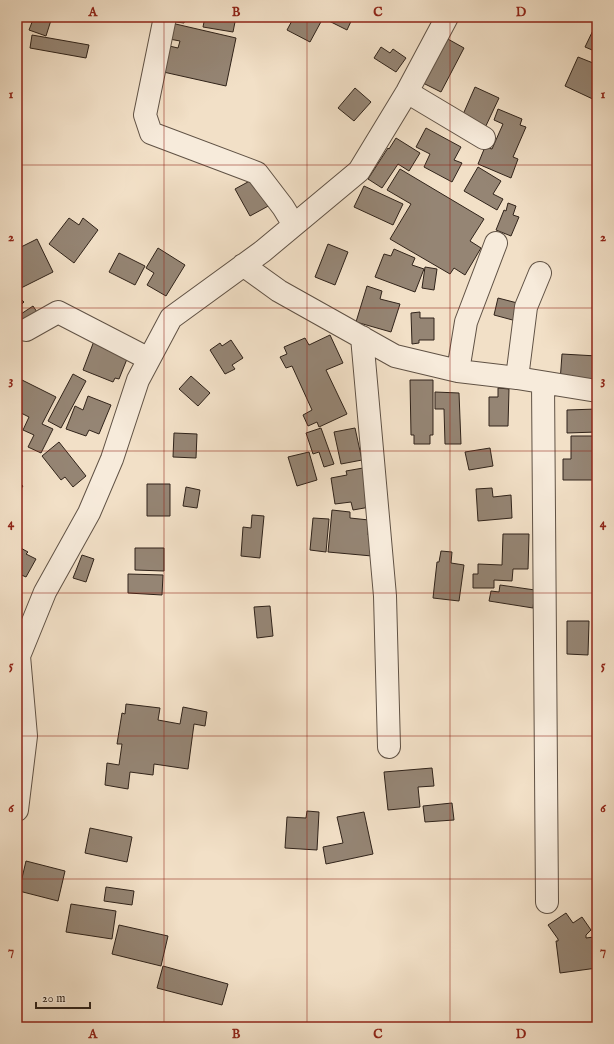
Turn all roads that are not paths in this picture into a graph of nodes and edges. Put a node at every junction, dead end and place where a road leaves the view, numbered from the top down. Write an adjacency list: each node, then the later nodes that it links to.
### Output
1 (165, 17): 5 (street)
2 (447, 17): 3 (street)
3 (407, 92): 4 (street); 5 (street)
4 (484, 138)
5 (294, 225): 7 (street)
6 (496, 243): 12 (street)
7 (243, 265): 10 (street); 11 (street)
8 (540, 273): 13 (street)
9 (26, 330): 11 (street)
10 (362, 337): 12 (street); 16 (street)
11 (149, 359): 17 (street)
12 (458, 371): 13 (street)
13 (516, 378): 14 (street)
14 (543, 383): 15 (street); 18 (street)
15 (597, 390)
16 (389, 747)
17 (17, 810)
18 (547, 902)

